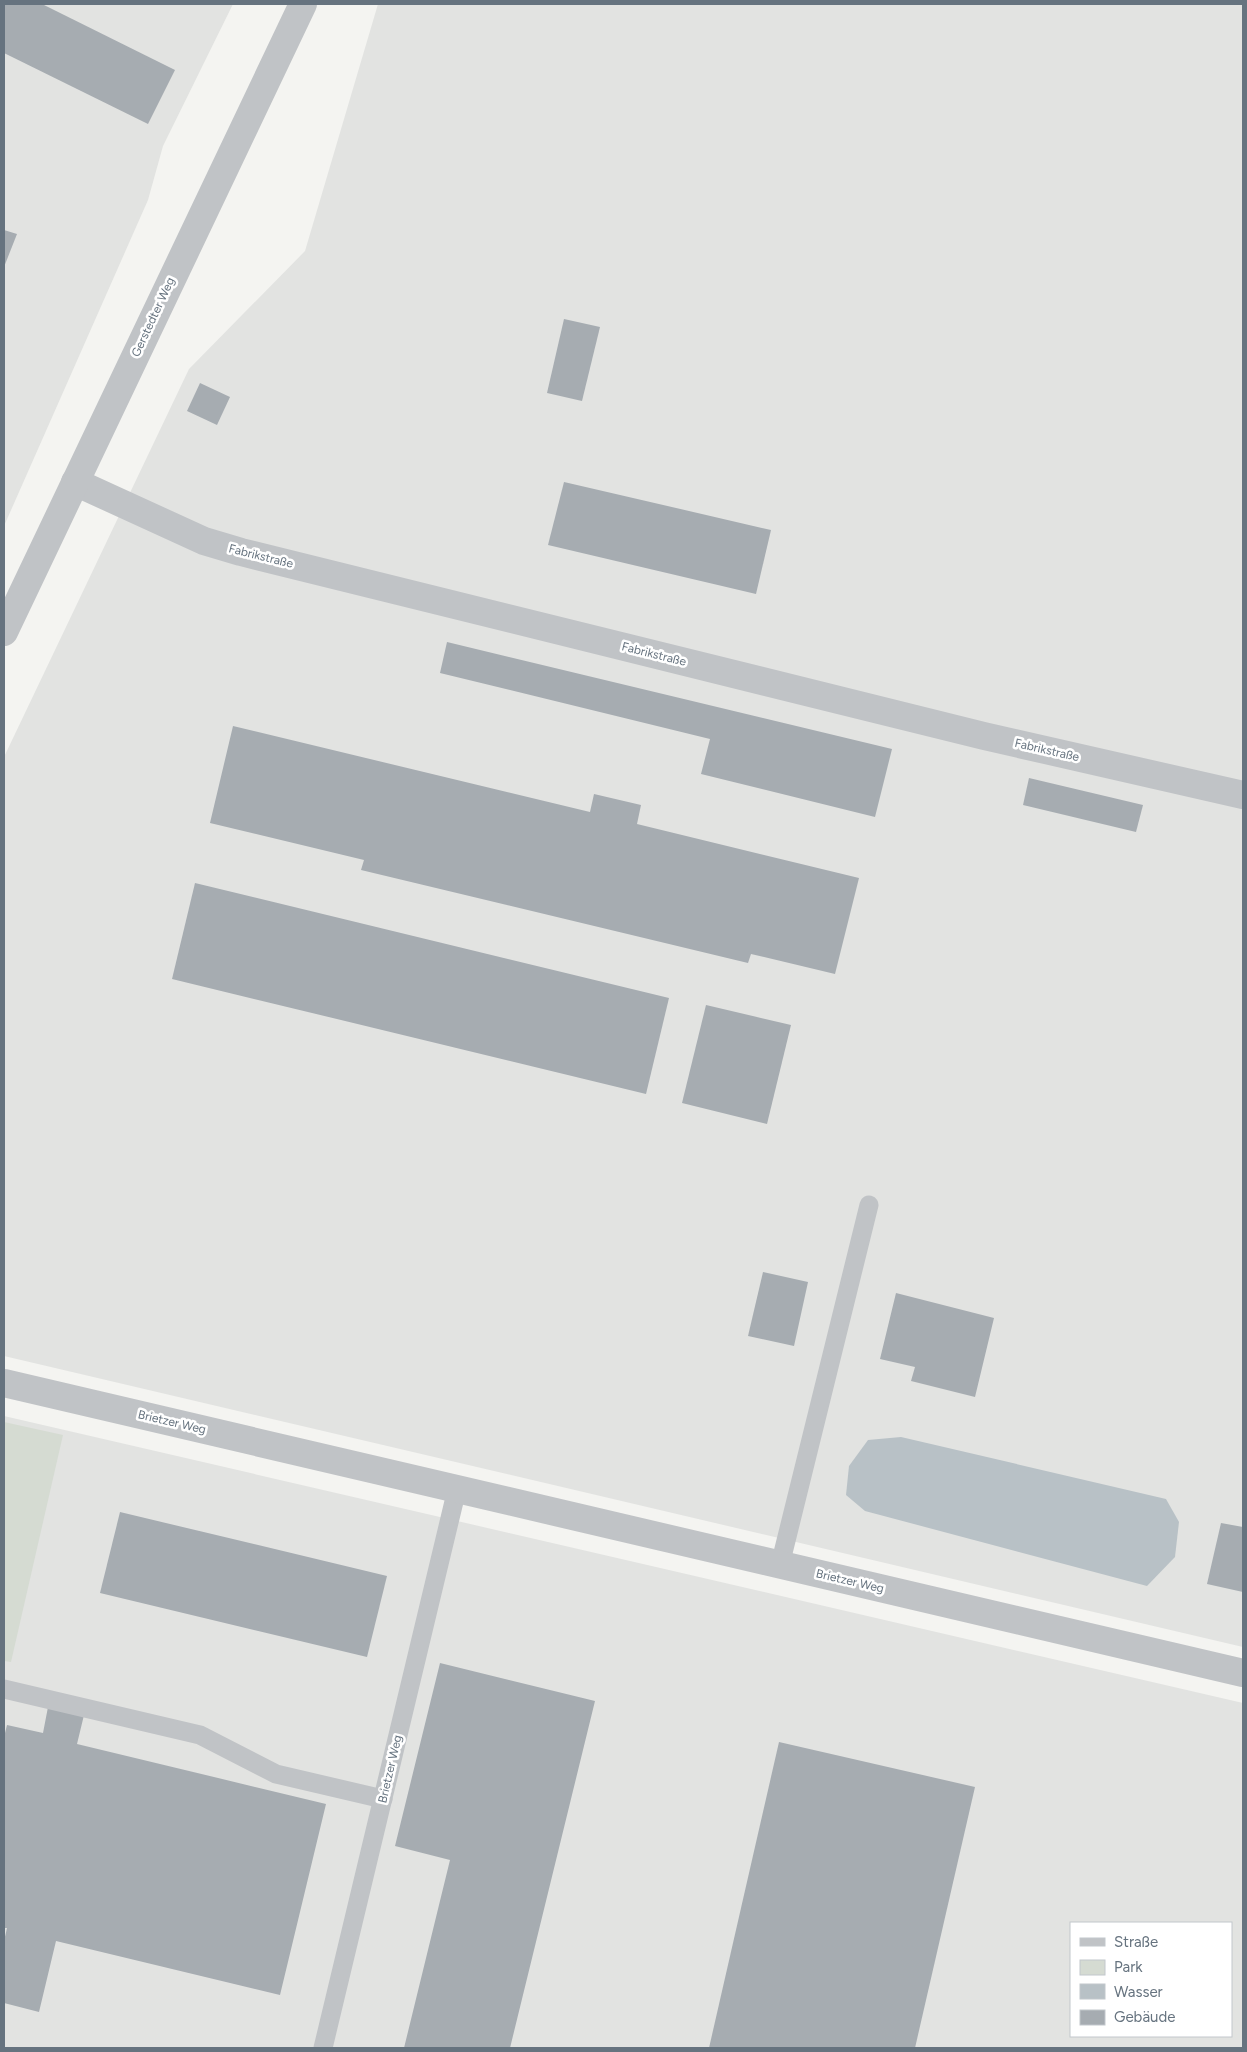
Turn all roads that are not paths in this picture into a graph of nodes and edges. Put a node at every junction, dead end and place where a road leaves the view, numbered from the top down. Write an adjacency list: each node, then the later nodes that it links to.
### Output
1 (304, 4): 2 (street, Gerstedter Weg)
2 (75, 482): 3 (street, Gerstedter Weg); 4 (street, Fabrikstraße)
3 (4, 632)
4 (1243, 795)
5 (869, 1205): 8 (lane)
6 (4, 1383): 7 (street, Brietzer Weg)
7 (456, 1489): 8 (street, Brietzer Weg); 11 (lane, Brietzer Weg)
8 (780, 1564): 9 (street, Brietzer Weg)
9 (1243, 1674)
10 (4, 1689): 11 (lane)
11 (383, 1799): 12 (lane, Brietzer Weg)
12 (323, 2048)

